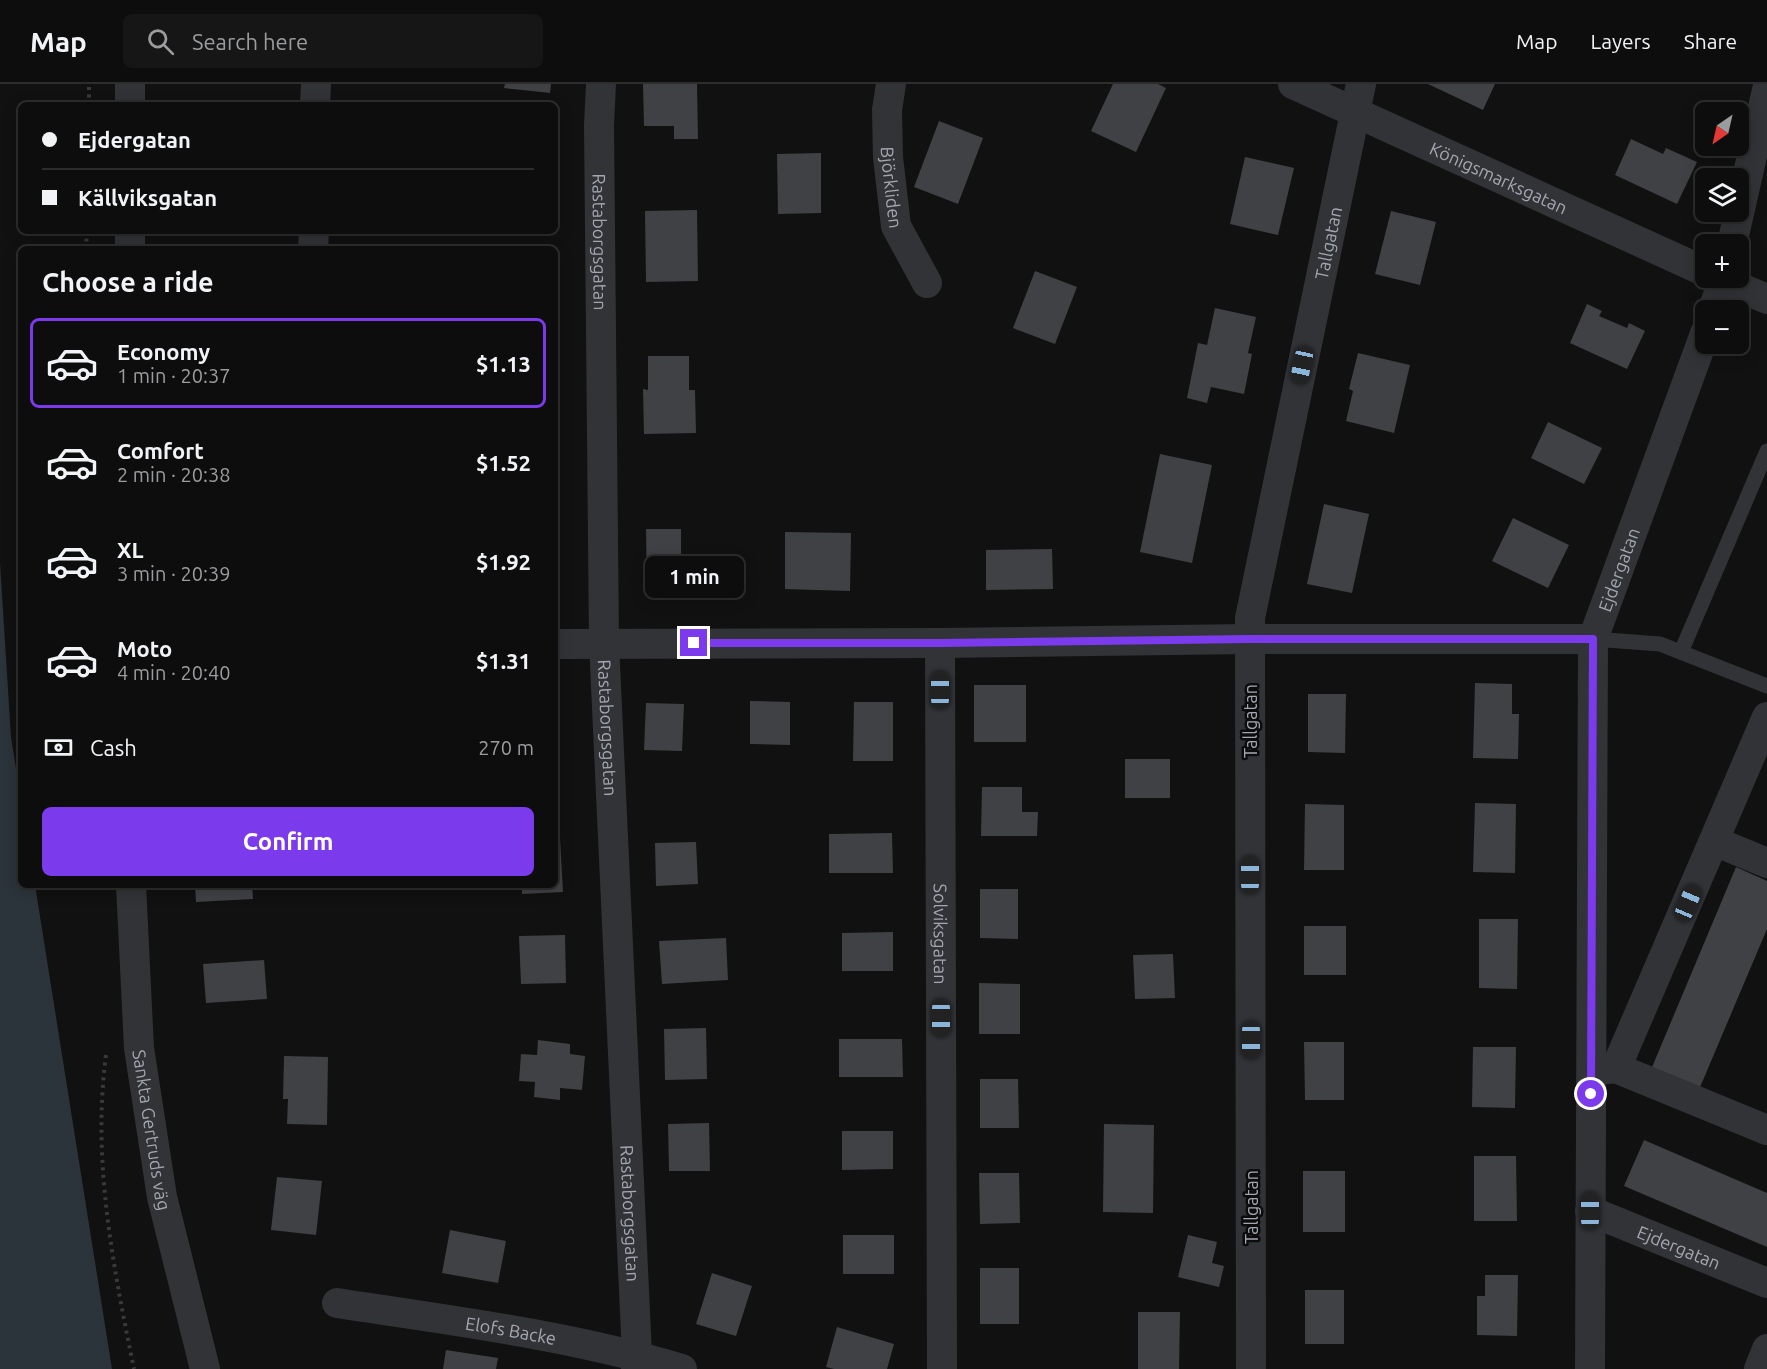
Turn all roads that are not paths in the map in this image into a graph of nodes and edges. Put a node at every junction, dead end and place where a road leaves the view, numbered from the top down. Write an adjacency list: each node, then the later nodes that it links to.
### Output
1 (130, 84): 8 (street)
2 (316, 84): 9 (street)
3 (601, 84): 20 (street, Rastaborgsgatan)
4 (891, 84): 13 (street, Björkliden)
5 (1293, 84): 10 (street, Königsmarksgatan)
6 (1361, 84): 10 (street, Tallgatan)
7 (1767, 90): 11 (street)
8 (130, 102)
9 (315, 102)
10 (1354, 113): 12 (street, Königsmarksgatan); 18 (street, Tallgatan)
11 (1734, 234)
12 (1695, 267)
13 (927, 283)
14 (1742, 288): 15 (street, Königsmarksgatan)
15 (1767, 299)
16 (1698, 354): 19 (street, Ejdergatan)
17 (1767, 451): 23 (lane)
18 (1250, 639): 19 (street); 21 (street); 39 (street, Tallgatan)
19 (1593, 639): 23 (lane); 29 (street, Ejdergatan)
20 (604, 643): 21 (street); 22 (street); 35 (street, Rastaborgsgatan)
21 (940, 643): 38 (street, Solviksgatan)
22 (558, 644)
23 (1681, 652): 24 (lane)
24 (1767, 687)
25 (1767, 717): 26 (street, Ejdergatan)
26 (1714, 841): 27 (street); 29 (street, Ejdergatan)
27 (1767, 863)
28 (131, 888): 36 (street, Sankta Gertruds väg)
29 (1604, 1070): 30 (street); 31 (street, Ejdergatan)
30 (1767, 1130)
31 (1590, 1211): 32 (street, Ejdergatan); 40 (street, Ejdergatan)
32 (1767, 1283)
33 (337, 1303): 35 (street, Elofs Backe)
34 (1767, 1349): 41 (street)
35 (636, 1362): 37 (street, Elofs Backe)
36 (205, 1369)
37 (682, 1369)
38 (942, 1369)
39 (1251, 1369)
40 (1590, 1369)
41 (1759, 1369)

